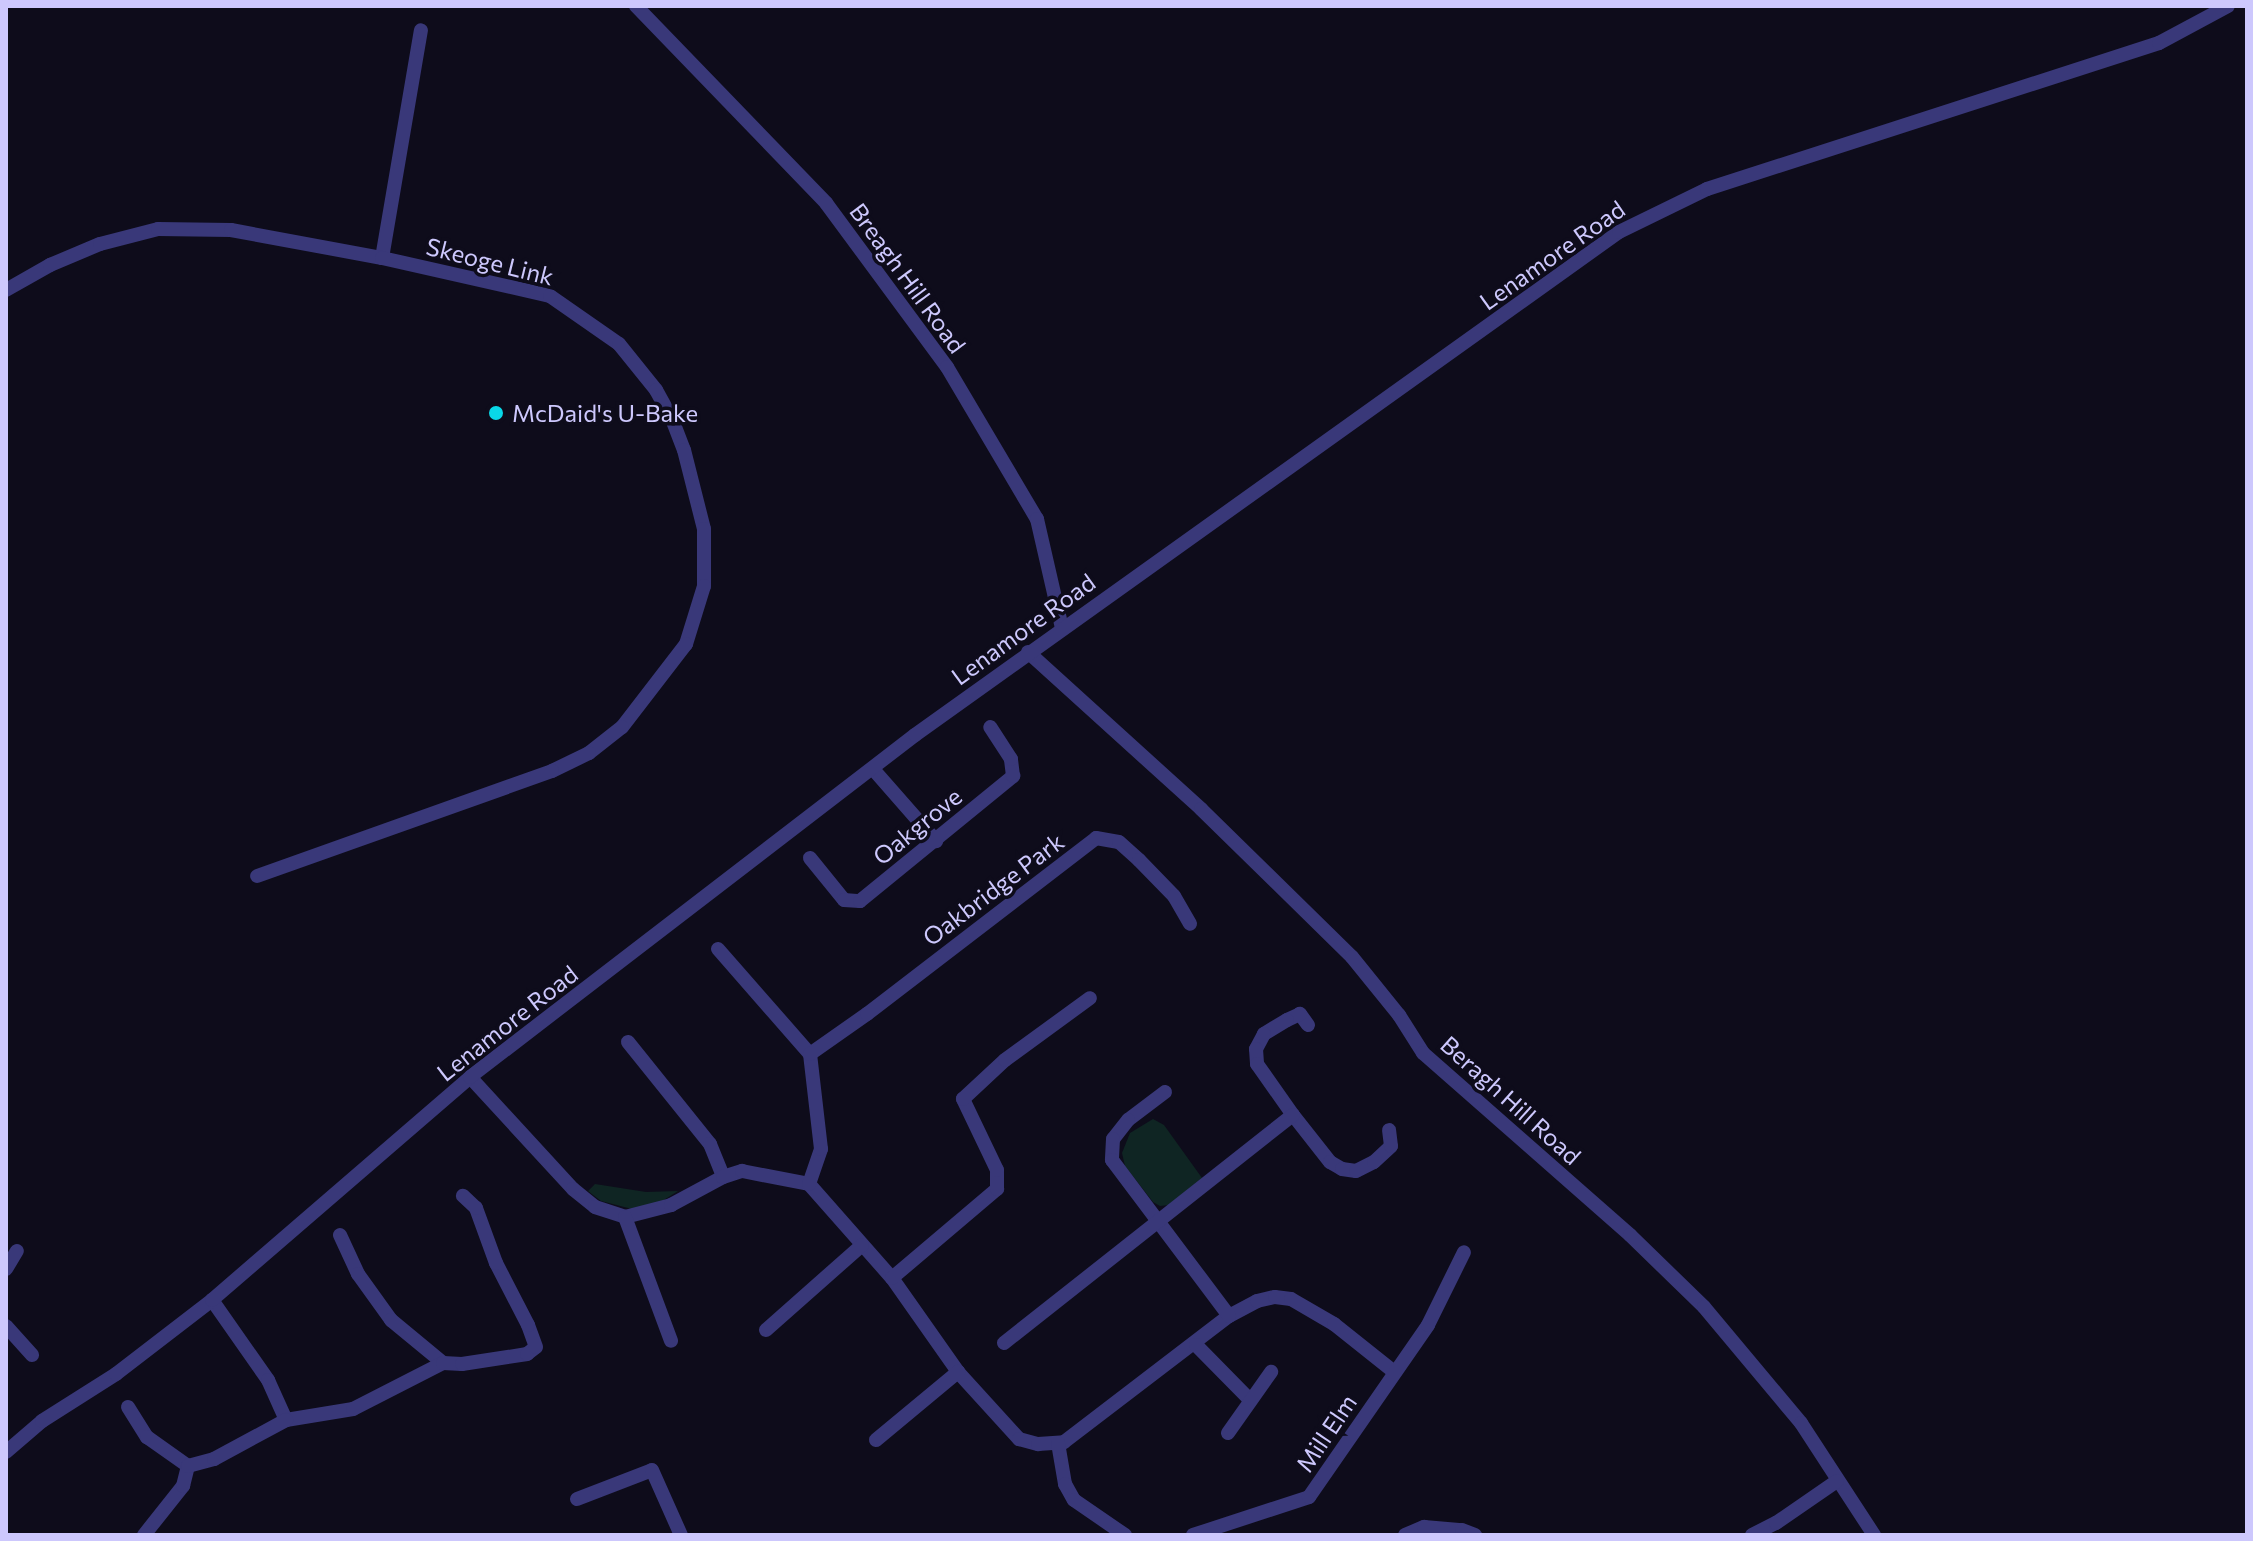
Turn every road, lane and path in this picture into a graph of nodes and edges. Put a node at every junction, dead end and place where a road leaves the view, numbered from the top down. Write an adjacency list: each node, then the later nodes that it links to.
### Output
1 (636, 6): 6 (street, Breagh Hill Road)
2 (2228, 6): 6 (street, Lenamore Road)
3 (421, 30): 4 (street)
4 (382, 258): 5 (street, Skeoge Link); 12 (street, Skeoge Link)
5 (6, 290)
6 (1062, 628): 7 (street, Lenamore Road)
7 (1028, 652): 9 (street, Lenamore Road); 54 (street, Beragh Hill Road)
8 (990, 727): 10 (street, Oakgrove)
9 (873, 769): 10 (street); 19 (street, Lenamore Road)
10 (936, 841): 11 (street, Oakgrove)
11 (810, 858)
12 (257, 876)
13 (1190, 924): 18 (street, Oakbridge Park)
14 (718, 949): 18 (street)
15 (1090, 998): 33 (street)
16 (1308, 1025): 21 (street)
17 (628, 1042): 23 (street)
18 (810, 1054): 24 (street)
19 (470, 1077): 26 (street); 34 (street, Lenamore Road)
20 (1165, 1092): 27 (street)
21 (1293, 1115): 22 (street); 27 (street)
22 (1389, 1130)
23 (723, 1177): 24 (street); 26 (street)
24 (809, 1184): 29 (street)
25 (463, 1196): 42 (street)
26 (625, 1217): 38 (street)
27 (1159, 1221): 35 (street); 39 (street)
28 (340, 1235): 42 (street)
29 (862, 1245): 33 (street); 37 (street)
30 (17, 1251): 32 (street)
31 (1464, 1252): 43 (street, Mill Elm)
32 (6, 1269)
33 (892, 1278): 44 (street)
34 (212, 1300): 48 (street); 52 (street, Lenamore Road)
35 (1229, 1316): 40 (street); 43 (street)
36 (6, 1326): 41 (street)
37 (766, 1330)
38 (671, 1341)
39 (1004, 1343)
40 (1196, 1345): 46 (street); 51 (street)
41 (32, 1355)
42 (443, 1363): 48 (street)
43 (1393, 1371): 59 (street, Mill Elm)
44 (958, 1372): 50 (street); 51 (street)
45 (1271, 1372): 46 (street)
46 (1250, 1400): 49 (street)
47 (128, 1407): 53 (street)
48 (286, 1420): 53 (street)
49 (1228, 1433)
50 (876, 1440)
51 (1058, 1443): 58 (street)
52 (6, 1452)
53 (188, 1466): 56 (street)
54 (1837, 1481): 62 (street); 63 (street, Beragh Hill Road)
55 (577, 1499): 57 (street)
56 (144, 1535)
57 (681, 1535)
58 (1125, 1535)
59 (1193, 1535)
60 (1405, 1535): 61 (street)
61 (1475, 1535)
62 (1752, 1535)
63 (1874, 1535)

